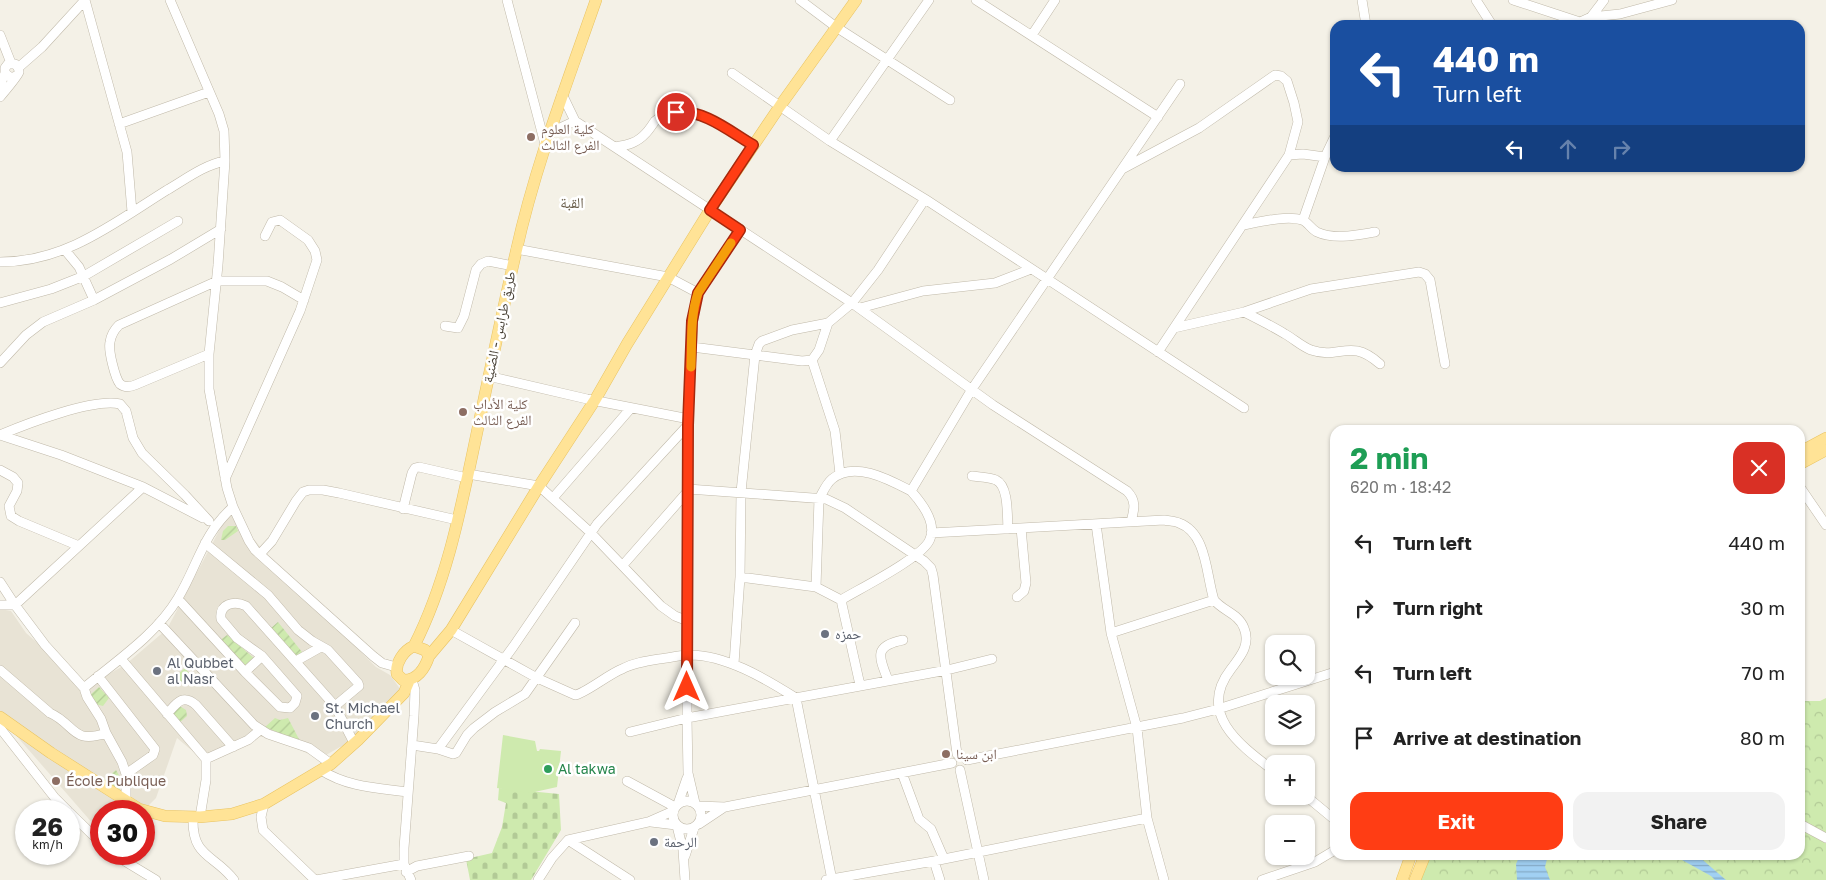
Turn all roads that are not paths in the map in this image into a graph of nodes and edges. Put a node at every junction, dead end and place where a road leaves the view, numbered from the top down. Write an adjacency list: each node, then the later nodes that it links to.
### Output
1 (85, 0): 25 (street); 36 (street)
2 (170, 0): 29 (street)
3 (507, 0): 39 (street)
4 (596, 0): 30 (main road, طريق طرابس - الضنية)
5 (800, 0): 21 (street)
6 (856, 0): 21 (main road)
7 (929, 0): 24 (street)
8 (976, 0): 22 (street)
9 (1056, 0): 22 (street)
10 (1362, 0): 17 (street)
11 (1487, 0): 15 (street)
12 (1513, 0): 19 (street)
13 (1604, 0): 16 (street)
14 (1672, 0): 16 (street)
15 (1477, 2): 18 (street)
16 (1591, 17): 20 (street)
17 (1365, 20)
18 (1489, 20)
19 (1573, 20)
20 (1586, 20)
21 (836, 27): 24 (street); 33 (main road)
22 (1032, 35): 34 (street)
23 (0, 39): 25 (street)
24 (888, 60): 32 (street); 38 (street)
25 (15, 69): 28 (street); 31 (street)
26 (732, 73): 33 (street)
27 (1180, 84): 34 (street)
28 (0, 86)
29 (209, 92): 36 (street); 45 (street)
30 (562, 94): 35 (street); 37 (main road, طريق طرابس - الضنية)
31 (0, 97)
32 (950, 100)
33 (780, 106): 38 (street); 40 (main road)
34 (1158, 117): 46 (street)
35 (575, 121): 37 (street); 42 (street)
36 (119, 124): 49 (street)
37 (549, 133): 39 (main road, طريق طرابس - الضنية)
38 (830, 141): 47 (street)
39 (545, 144): 57 (main road, طريق طرابس - الضنية)
40 (753, 145): 42 (street); 48 (main road)
41 (1330, 146): 44 (street)
42 (615, 147): 48 (street)
43 (1289, 155): 44 (street); 46 (street); 52 (street)
44 (1325, 157): 50 (street)
45 (226, 161): 49 (street); 53 (street)
46 (1120, 170): 64 (street)
47 (926, 199): 61 (street); 70 (street)
48 (710, 210): 54 (street); 63 (main road)
49 (132, 212): 58 (street)
50 (1303, 220): 52 (street); 55 (street)
51 (178, 221): 62 (street)
52 (1243, 225): 74 (street)
53 (221, 229): 65 (street); 67 (street)
54 (740, 230): 66 (street); 70 (street)
55 (1375, 232)
56 (265, 236): 68 (street)
57 (516, 249): 60 (main road, طريق طرابس - الضنية); 63 (street)
58 (65, 250): 59 (street); 62 (street)
59 (0, 262)
60 (512, 266): 73 (street); 83 (main road, طريق طرابس - الضنية)
61 (1031, 269): 64 (street); 70 (street)
62 (84, 276): 67 (street); 69 (street)
63 (668, 277): 66 (street); 85 (main road)
64 (1046, 279): 76 (street); 84 (street)
65 (217, 281): 68 (street); 77 (street); 77 (street)
66 (698, 293): 75 (street)
67 (94, 300): 80 (street)
68 (304, 300): 98 (street)
69 (0, 303)
70 (856, 306): 72 (street); 84 (street)
71 (1244, 312): 74 (street); 81 (street); 82 (street)
72 (828, 323): 78 (street); 79 (street)
73 (445, 326)
74 (1174, 328): 76 (street)
75 (692, 347): 78 (street); 88 (street)
76 (1158, 352): 87 (street)
77 (209, 354): 98 (street)
78 (755, 355): 79 (street); 103 (street)
79 (812, 360): 95 (street)
80 (0, 363)
81 (1380, 364)
82 (1445, 364)
83 (488, 376): 85 (street); 96 (main road, طريق طرابس - الضنية)
84 (972, 388): 102 (street); 110 (street)
85 (595, 400): 86 (street); 99 (main road)
86 (631, 408): 88 (street); 105 (street)
87 (1244, 408)
88 (688, 422): 101 (street); 116 (street)
89 (0, 435): 100 (street); 111 (street)
90 (1826, 438): 91 (main road)
91 (1805, 449)
92 (1826, 450): 93 (main road)
93 (1805, 461)
94 (0, 470): 119 (street)
95 (840, 474): 102 (street); 106 (street)
96 (468, 476): 99 (street); 108 (street); 109 (main road, طريق طرابس - الضنية)
97 (972, 476): 115 (street)
98 (225, 479): 107 (street)
99 (539, 486): 105 (street); 136 (main road)
100 (143, 487): 111 (street); 119 (street)
101 (688, 490): 103 (street); 122 (street); 132 (street)
102 (911, 491): 117 (street)
103 (741, 492): 106 (street); 123 (street)
104 (1805, 494): 113 (street)
105 (553, 498): 116 (street)
106 (819, 499): 121 (street); 125 (street)
107 (233, 507): 111 (street); 120 (street)
108 (403, 509): 109 (street); 120 (street)
109 (457, 520): 141 (main road, طريق طرابس - الضنية)
110 (1131, 522): 112 (street); 129 (street)
111 (212, 523): 118 (street)
112 (1096, 524): 114 (street); 137 (street)
113 (1826, 526)
114 (1020, 528): 115 (street); 126 (street)
115 (1008, 529): 117 (street)
116 (590, 532): 122 (street); 146 (street)
117 (931, 533): 121 (street)
118 (205, 543): 127 (street); 140 (street)
119 (79, 546): 131 (street)
120 (260, 554): 150 (street)
121 (915, 556): 128 (street); 152 (street)
122 (622, 565): 132 (street)
123 (740, 577): 125 (street); 149 (street)
124 (0, 582): 131 (street)
125 (816, 587): 128 (street)
126 (1017, 597)
127 (178, 598): 133 (street); 138 (street)
128 (841, 600): 159 (street)
129 (1214, 600): 137 (street); 163 (street)
130 (0, 605): 131 (street)
131 (15, 605): 160 (street)
132 (688, 621): 142 (street)
133 (159, 623): 145 (street); 169 (street)
134 (575, 623): 156 (street)
135 (225, 625): 138 (street); 143 (street); 148 (street)
136 (451, 630): 144 (main road); 146 (street)
137 (1111, 633): 168 (street)
138 (213, 636): 153 (street)
139 (903, 640): 158 (street)
140 (321, 646): 148 (street); 162 (street)
141 (414, 646): 144 (main road); 150 (main road)
142 (687, 655): 149 (street); 156 (street); 166 (street)
143 (262, 656): 153 (street); 153 (street)
144 (429, 656): 157 (main road)
145 (121, 659): 155 (street); 164 (street)
146 (504, 659): 156 (street); 175 (street)
147 (992, 659): 152 (street)
148 (296, 661): 162 (street)
149 (734, 664): 161 (street)
150 (396, 667): 157 (main road)
151 (0, 670): 170 (street)
152 (947, 670): 158 (street); 176 (street)
153 (245, 672)
154 (1330, 674): 163 (street)
155 (98, 676): 160 (street); 185 (street)
156 (537, 678): 175 (street)
157 (410, 680): 172 (main road); 173 (street)
158 (888, 680): 159 (street)
159 (860, 685): 161 (street)
160 (84, 688): 170 (street)
161 (796, 698): 166 (street); 187 (street)
162 (335, 706): 172 (street)
163 (1218, 709): 168 (street); 180 (street)
164 (167, 714): 174 (street); 177 (street)
165 (0, 717): 190 (main road)
166 (687, 718): 171 (street); 183 (street)
167 (0, 728): 189 (street)
168 (1137, 728): 178 (street); 200 (street)
169 (260, 730): 174 (street); 181 (street)
170 (106, 732): 185 (street)
171 (630, 732)
172 (354, 743): 181 (main road)
173 (412, 745): 175 (street); 188 (street)
174 (233, 747): 177 (street)
175 (438, 749)
176 (957, 754): 178 (street); 179 (street)
177 (206, 758): 199 (street)
178 (967, 760): 182 (street)
179 (952, 763): 182 (street); 184 (street)
180 (1265, 764)
181 (326, 767): 188 (street); 193 (main road)
182 (960, 770): 209 (street)
183 (688, 773): 194 (street); 195 (street)
184 (902, 773): 187 (street); 213 (street)
185 (126, 774): 191 (street)
186 (627, 780): 195 (street)
187 (814, 790): 196 (street); 225 (street)
188 (407, 792): 218 (street)
189 (57, 800)
190 (123, 800)
191 (126, 800)
192 (1315, 803): 198 (street)
193 (264, 804): 199 (main road); 221 (street)
194 (696, 805): 195 (street); 196 (street); 204 (street)
195 (676, 807): 201 (street); 203 (street)
196 (726, 807): 204 (street)
197 (155, 815): 199 (main road)
198 (1330, 816)
199 (197, 818): 220 (street)
200 (1147, 818): 209 (street); 228 (street)
201 (648, 822): 203 (street); 208 (street)
202 (80, 823): 206 (street)
203 (676, 825): 204 (street); 212 (street)
204 (696, 826): 212 (street)
205 (1805, 827): 207 (street)
206 (90, 833)
207 (1826, 838)
208 (568, 840): 222 (street); 223 (street)
209 (978, 852): 213 (street); 227 (street)
210 (1330, 853): 229 (street)
211 (469, 856): 218 (street)
212 (684, 859): 224 (street)
213 (944, 859): 216 (street)
214 (1409, 860): 230 (main road)
215 (1423, 860): 231 (main road)
216 (934, 861): 225 (street); 226 (street)
217 (131, 865): 219 (street)
218 (407, 872): 221 (street)
219 (156, 880)
220 (234, 880)
221 (316, 880)
222 (538, 880)
223 (630, 880)
224 (685, 880)
225 (830, 880)
226 (940, 880)
227 (984, 880)
228 (1164, 880)
229 (1262, 880)
230 (1402, 880)
231 (1415, 880)

